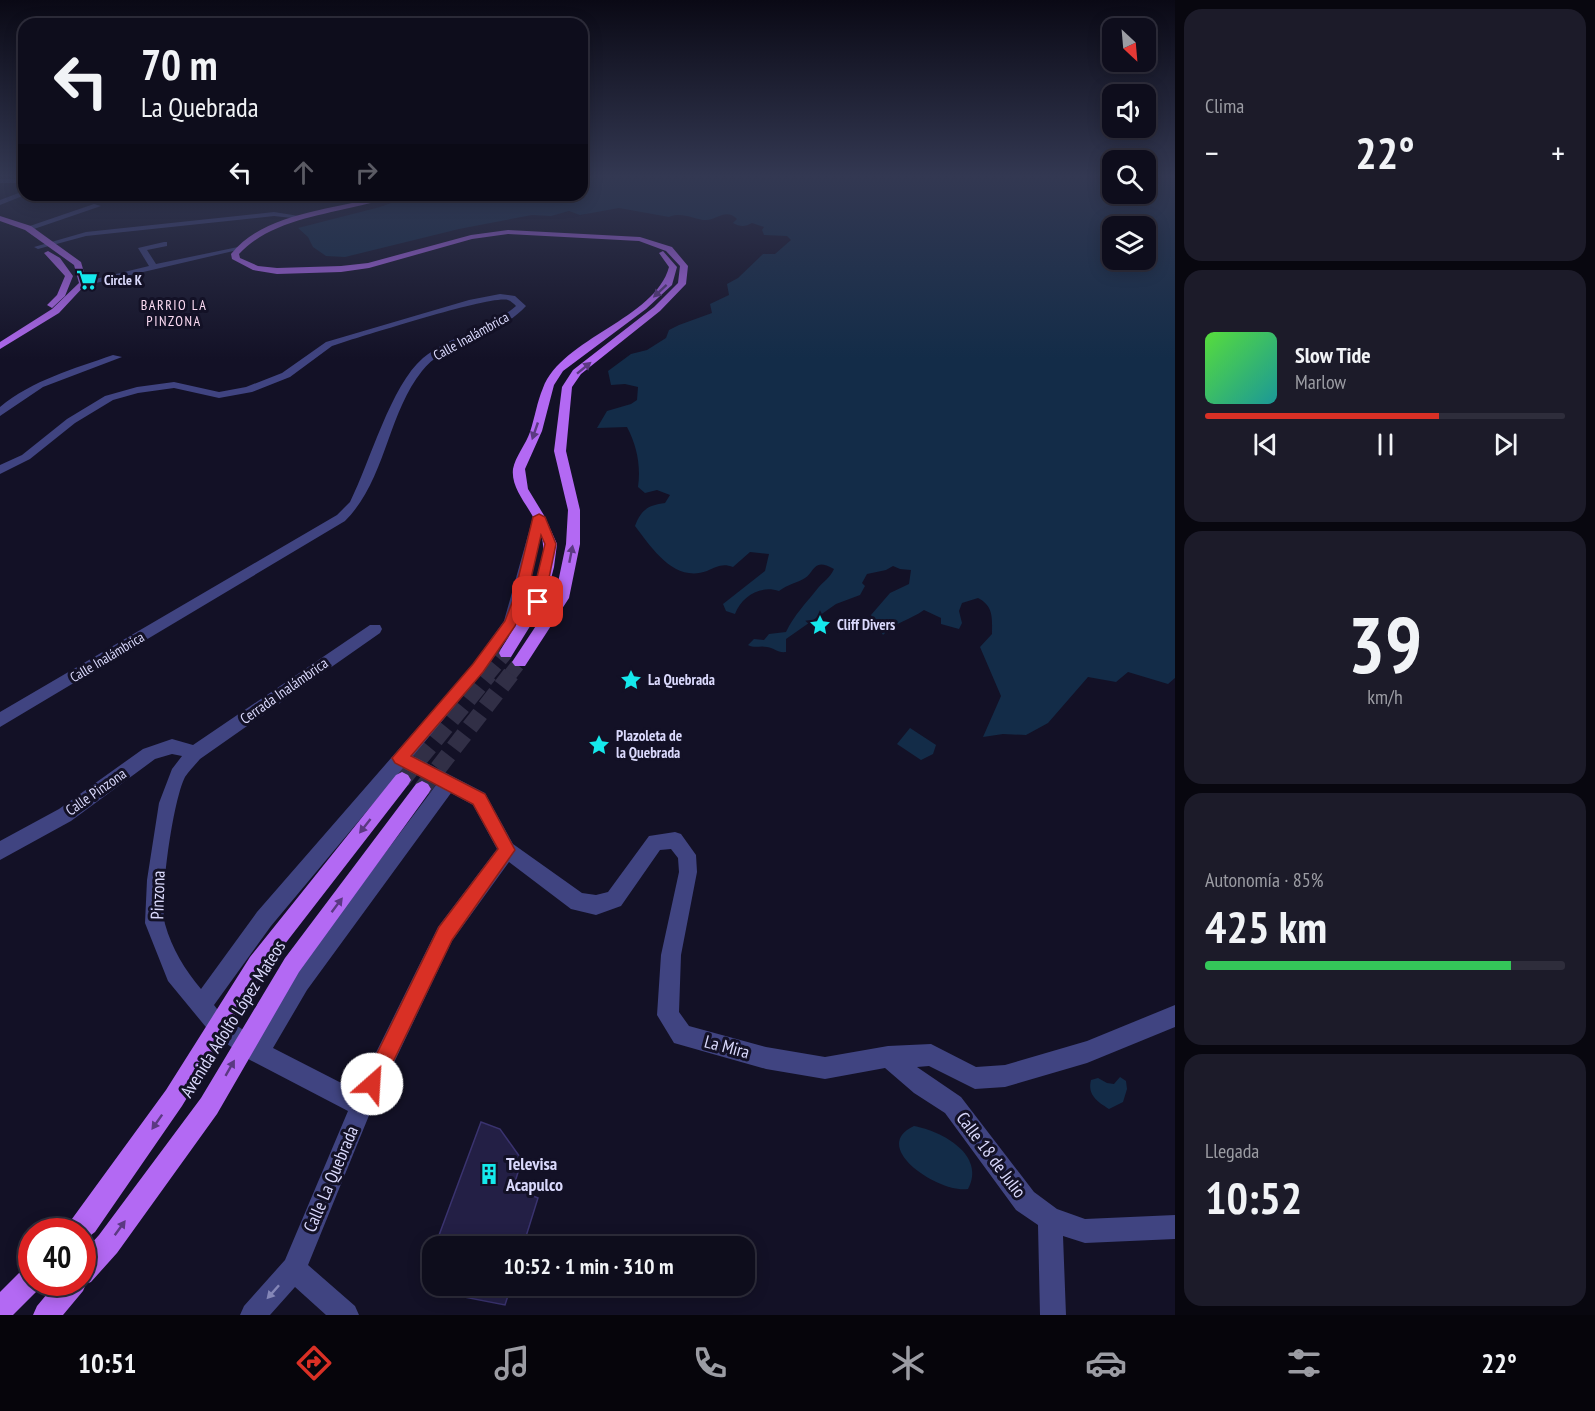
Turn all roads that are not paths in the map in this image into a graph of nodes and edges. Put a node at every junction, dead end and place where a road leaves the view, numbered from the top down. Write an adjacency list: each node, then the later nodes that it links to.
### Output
1 (27, 236): 9 (main road)
2 (35, 236): 9 (main road)
3 (77, 236): 9 (street)
4 (259, 236): 11 (main road)
5 (474, 236): 11 (main road)
6 (573, 236): 7 (main road)
7 (612, 239): 20 (main road, one-way to 20); 23 (main road, one-way to 7)
8 (164, 244): 12 (street)
9 (43, 245): 14 (main road); 15 (main road)
10 (177, 246): 12 (street)
11 (238, 249): 13 (street)
12 (144, 253): 13 (street)
13 (154, 268): 14 (street)
14 (83, 283): 16 (main road)
15 (0, 337)
16 (0, 346)
17 (117, 357): 18 (street)
18 (0, 413)
19 (0, 470): 24 (street, Calle Inalámbrica)
20 (539, 517): 22 (main road); 26 (street)
21 (375, 629): 25 (street, Cerrada Inalámbrica)
22 (506, 653)
23 (520, 662)
24 (0, 720)
25 (194, 754): 31 (street, Calle Pinzona); 32 (street, Pinzona)
26 (400, 758): 28 (street); 32 (street)
27 (402, 780): 34 (main road, Avenida Adolfo López Mateos, one-way to 34)
28 (448, 783): 30 (street); 35 (street)
29 (422, 789): 35 (main road, Avenida Adolfo López Mateos, one-way to 29)
30 (507, 850): 36 (street, La Mira); 37 (street, Calle La Quebrada)
31 (0, 851)
32 (202, 1005): 34 (street, Pinzona)
33 (1175, 1016): 36 (street, La Mira)
34 (217, 1025): 35 (street); 38 (main road, Avenida Adolfo López Mateos, one-way to 38)
35 (251, 1047): 37 (street); 41 (main road, Avenida Adolfo López Mateos, one-way to 35)
36 (888, 1057): 39 (street, Calle 18 de Julio)
37 (362, 1106): 42 (street, Calle La Quebrada)
38 (88, 1218)
39 (1050, 1219): 40 (street, Calle 18 de Julio); 49 (street)
40 (1175, 1227)
41 (96, 1257)
42 (294, 1269): 47 (street, Calle La Quebrada, one-way to 47); 48 (street)
43 (18, 1292): 45 (main road)
44 (62, 1296): 46 (main road)
45 (0, 1310)
46 (46, 1315)
47 (253, 1315)
48 (346, 1315)
49 (1053, 1315)

